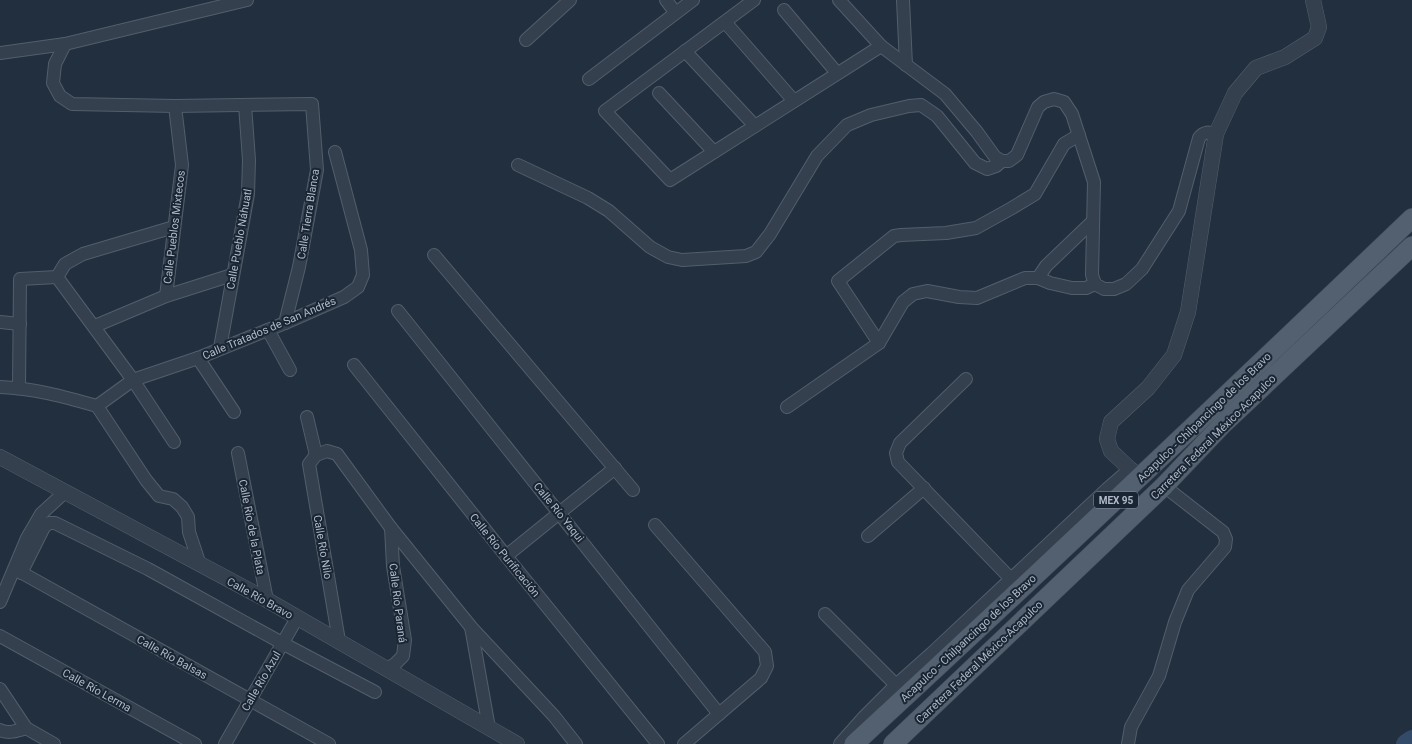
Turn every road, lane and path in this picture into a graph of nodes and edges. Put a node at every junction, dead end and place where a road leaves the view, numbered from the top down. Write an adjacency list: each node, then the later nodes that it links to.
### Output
1 (247, 0): 13 (street)
2 (570, 0): 12 (street)
3 (666, 0): 10 (street)
4 (692, 0): 10 (street)
5 (754, 0): 11 (street)
6 (839, 0): 14 (street)
7 (903, 0): 17 (street)
8 (1313, 0): 25 (street)
9 (784, 10): 18 (street)
10 (676, 12): 19 (street)
11 (725, 22): 15 (street); 21 (street)
12 (526, 40)
13 (65, 44): 16 (street); 23 (street)
14 (881, 46): 17 (street); 18 (street)
15 (685, 51): 24 (street); 28 (street)
16 (0, 53)
17 (906, 65): 29 (street)
18 (837, 73): 21 (street)
19 (589, 79)
20 (659, 94): 28 (street)
21 (794, 101): 24 (street)
22 (245, 105): 23 (street); 36 (street, Calle Pueblo Náhuatl); 43 (street, Calle Tierra Blanca)
23 (175, 106): 33 (street, Calle Pueblos Mixtecos)
24 (755, 126): 28 (street)
25 (1216, 134): 39 (street); 65 (street)
26 (1079, 135): 29 (street); 32 (street); 47 (street)
27 (335, 152): 43 (street, Calle Tratados de San Andrés)
28 (714, 152)
29 (1002, 161): 30 (street)
30 (518, 165)
31 (1412, 218): 65 (main road, Acapulco - Chilpancingo de los Bravo / MEX 95)
32 (1093, 221): 38 (street); 39 (street)
33 (174, 227): 37 (street); 40 (street, Calle Pueblos Mixtecos)
34 (1412, 246): 66 (main road, Carretera Federal México-Acapulco / MEX 95)
35 (434, 255): 64 (street)
36 (232, 275): 40 (street); 48 (street, Calle Pueblo Náhuatl)
37 (58, 277): 44 (street); 45 (street)
38 (1038, 278): 39 (street); 47 (street)
39 (1095, 284)
40 (166, 296): 45 (street, Calle Pueblos Mixtecos)
41 (398, 311): 70 (street, Calle Río Yaqui)
42 (0, 322): 44 (street)
43 (285, 323): 46 (street, Calle Tratados de San Andrés)
44 (20, 324): 55 (street)
45 (95, 326): 53 (street)
46 (268, 330): 48 (street, Calle Tratados de San Andrés); 51 (street)
47 (879, 343): 57 (street)
48 (220, 348): 49 (street, Calle Tratados de San Andrés)
49 (198, 358): 53 (street, Calle Tratados de San Andrés); 58 (street)
50 (354, 365): 74 (street, Calle Río Purificación)
51 (290, 370)
52 (966, 379): 67 (street)
53 (133, 380): 56 (street, Calle Tratados de San Andrés); 60 (street)
54 (0, 387): 55 (street)
55 (19, 388): 56 (street)
56 (97, 406): 75 (street)
57 (787, 407)
58 (234, 412)
59 (307, 417): 62 (street)
60 (174, 442)
61 (238, 453): 79 (street, Calle Río de la Plata)
62 (316, 455): 72 (street); 85 (street, Calle Río Nilo)
63 (0, 457): 69 (street, Calle Río Bravo)
64 (615, 468): 68 (street); 70 (street)
65 (1135, 473): 77 (street); 105 (main road, Acapulco - Chilpancingo de los Bravo / MEX 95)
66 (1164, 486): 106 (main road, Carretera Federal México-Acapulco / MEX 95); 107 (street)
67 (924, 488): 73 (street); 77 (street)
68 (633, 490)
69 (65, 492): 75 (street, Calle Río Bravo); 76 (street)
70 (559, 512): 74 (street); 92 (street, Calle Río Yaqui)
71 (655, 525): 92 (street)
72 (392, 528): 83 (street); 87 (street, Calle Río Paraná)
73 (868, 536)
74 (506, 556): 102 (street, Calle Río Purificación)
75 (200, 565): 79 (street, Calle Río Bravo)
76 (18, 571): 78 (street); 86 (street); 91 (street, Calle Río Balsas)
77 (1011, 579): 88 (street)
78 (3, 580): 80 (street)
79 (267, 600): 82 (street, Calle Río Bravo)
80 (0, 602)
81 (825, 614): 88 (street)
82 (297, 618): 85 (street, Calle Río Bravo); 86 (street, Calle Río Azul)
83 (471, 627): 94 (street); 101 (street)
84 (0, 636): 97 (street, Calle Río Lerma)
85 (339, 641): 87 (street, Calle Río Bravo)
86 (282, 643): 90 (street); 91 (street, Calle Río Azul)
87 (386, 669): 94 (street, Calle Río Bravo)
88 (896, 685): 104 (street)
89 (0, 689): 93 (street)
90 (375, 692)
91 (249, 700): 98 (street, Calle Río Azul); 99 (street, Calle Río Balsas)
92 (719, 714): 103 (street)
93 (26, 728): 95 (street); 96 (street)
94 (489, 728): 100 (street, Calle Río Bravo)
95 (0, 730)
96 (54, 744)
97 (195, 744)
98 (224, 744)
99 (329, 744)
100 (518, 744)
101 (576, 744)
102 (658, 744)
103 (684, 744)
104 (840, 744)
105 (854, 744)
106 (893, 744)
107 (1128, 744)

